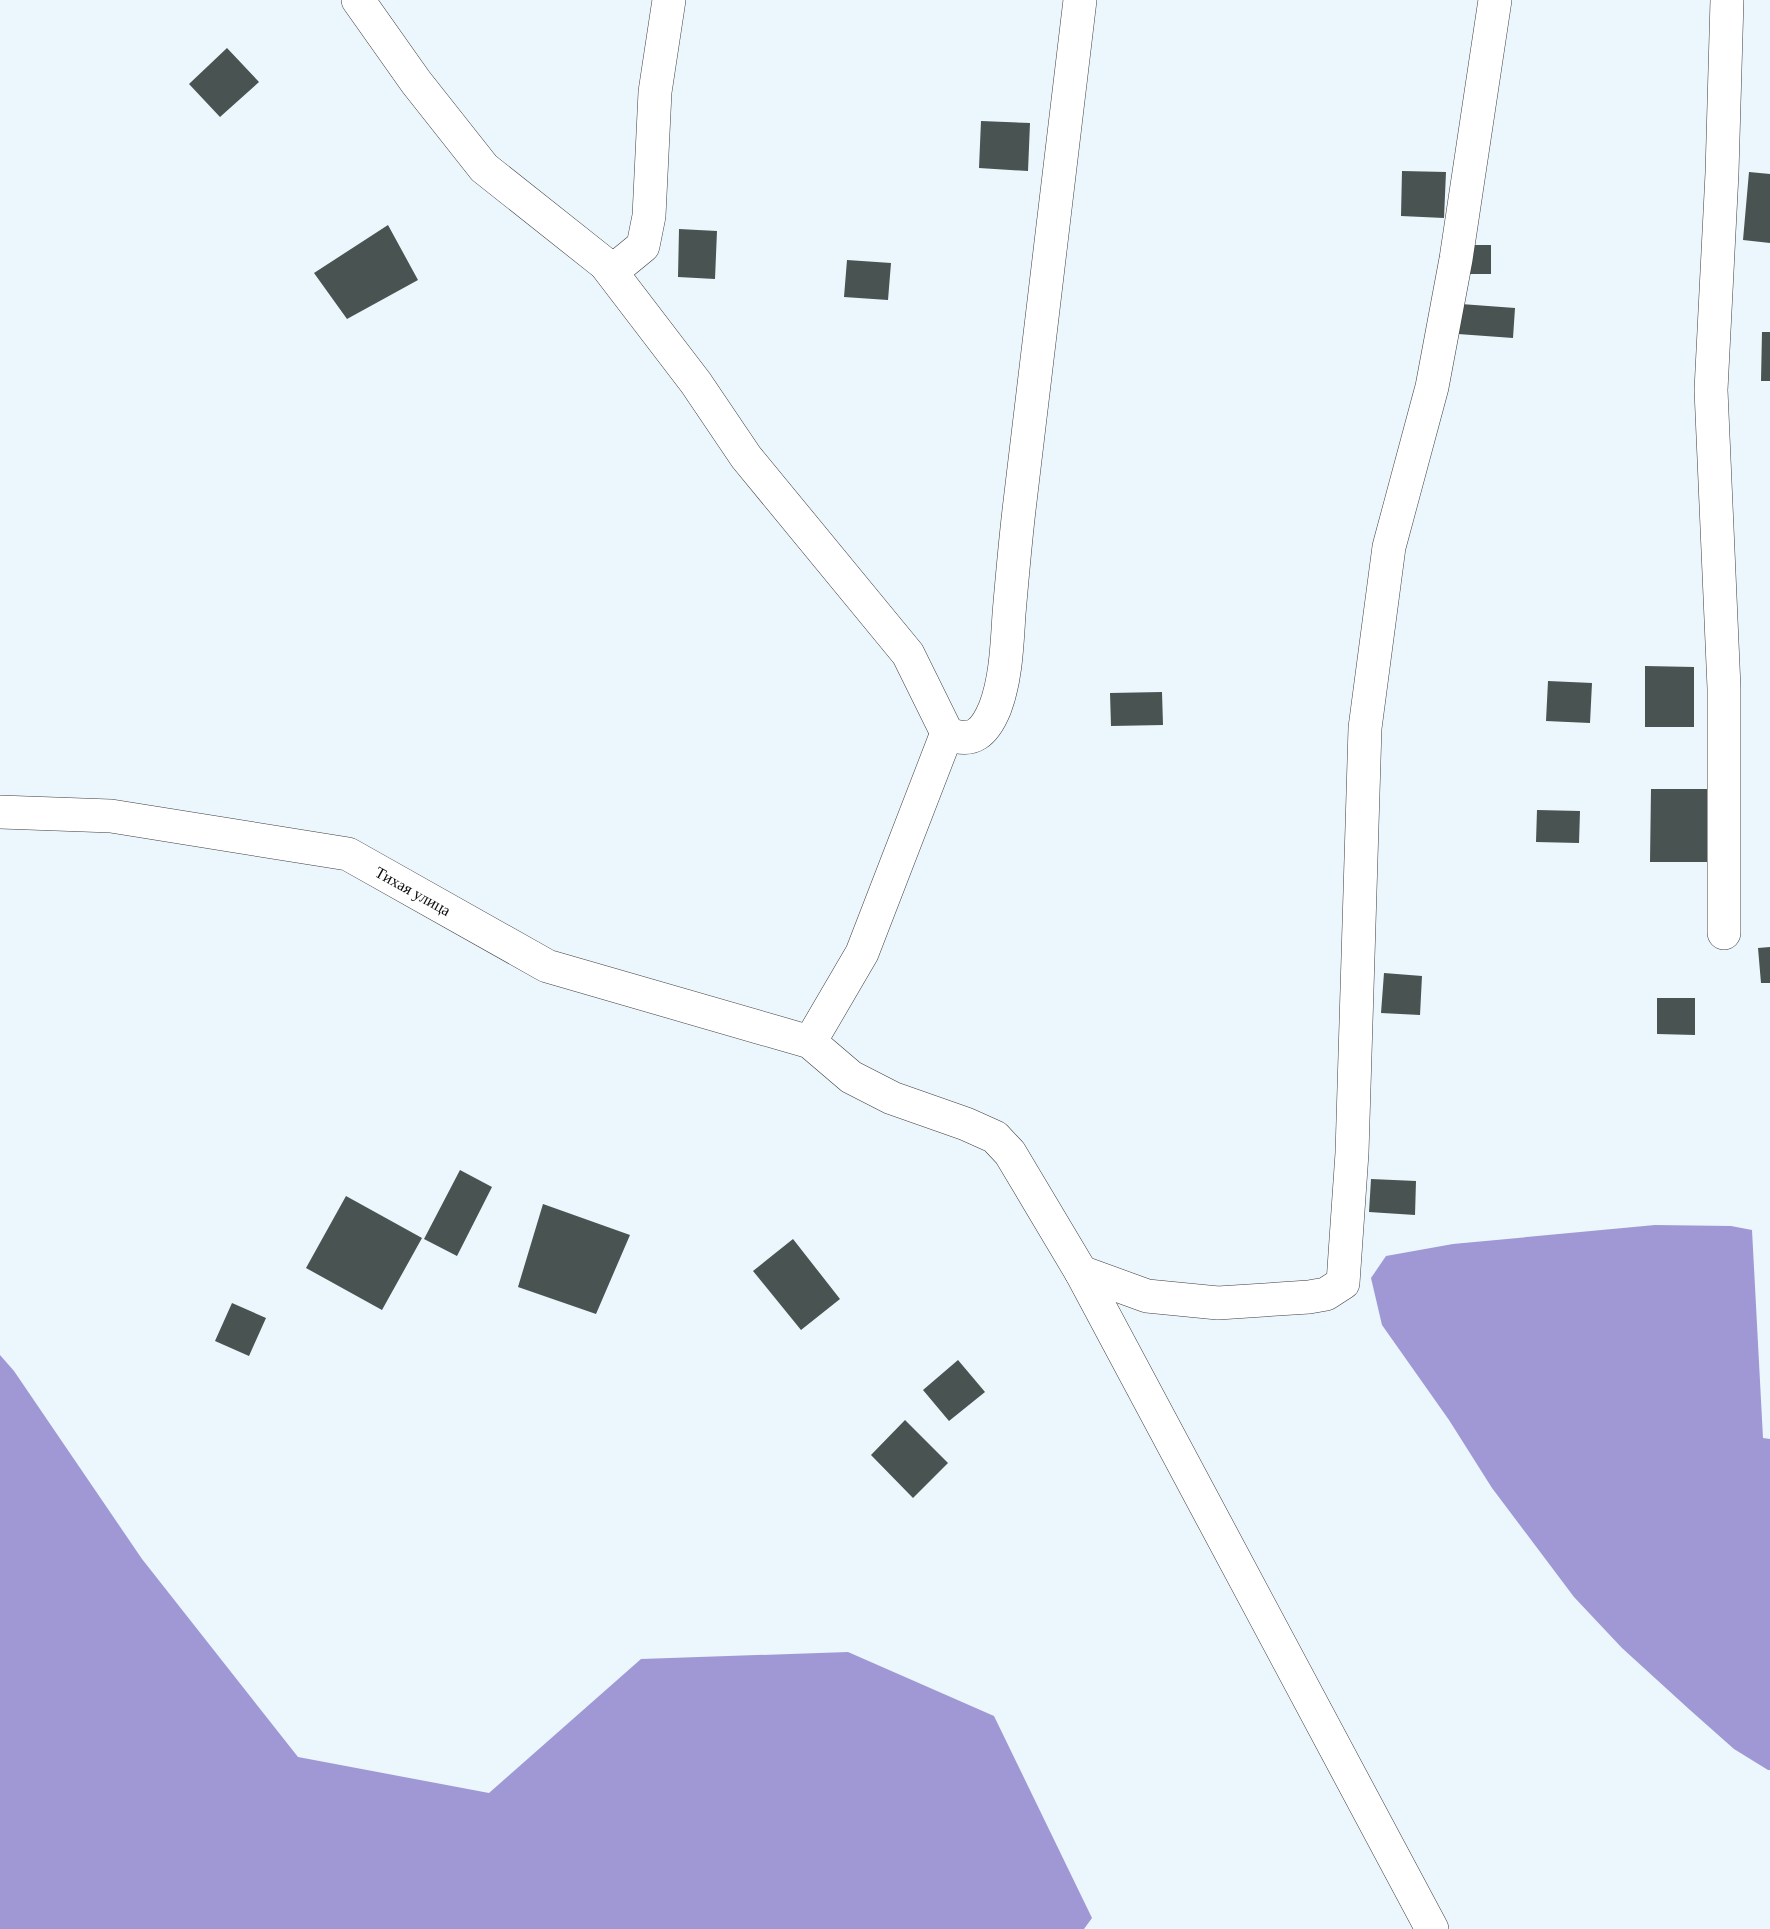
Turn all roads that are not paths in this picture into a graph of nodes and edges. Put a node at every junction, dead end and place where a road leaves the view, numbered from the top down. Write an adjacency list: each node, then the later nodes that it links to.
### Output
1 (358, 0): 6 (street)
2 (669, 0): 6 (street)
3 (1080, 0): 7 (street)
4 (1496, 0): 11 (street)
5 (1727, 0): 9 (street)
6 (605, 264): 7 (street)
7 (947, 733): 10 (street)
8 (0, 812): 10 (street, Тихая улица)
9 (1724, 933)
10 (810, 1042): 11 (street)
11 (1081, 1272): 12 (street)
12 (1432, 1929)

